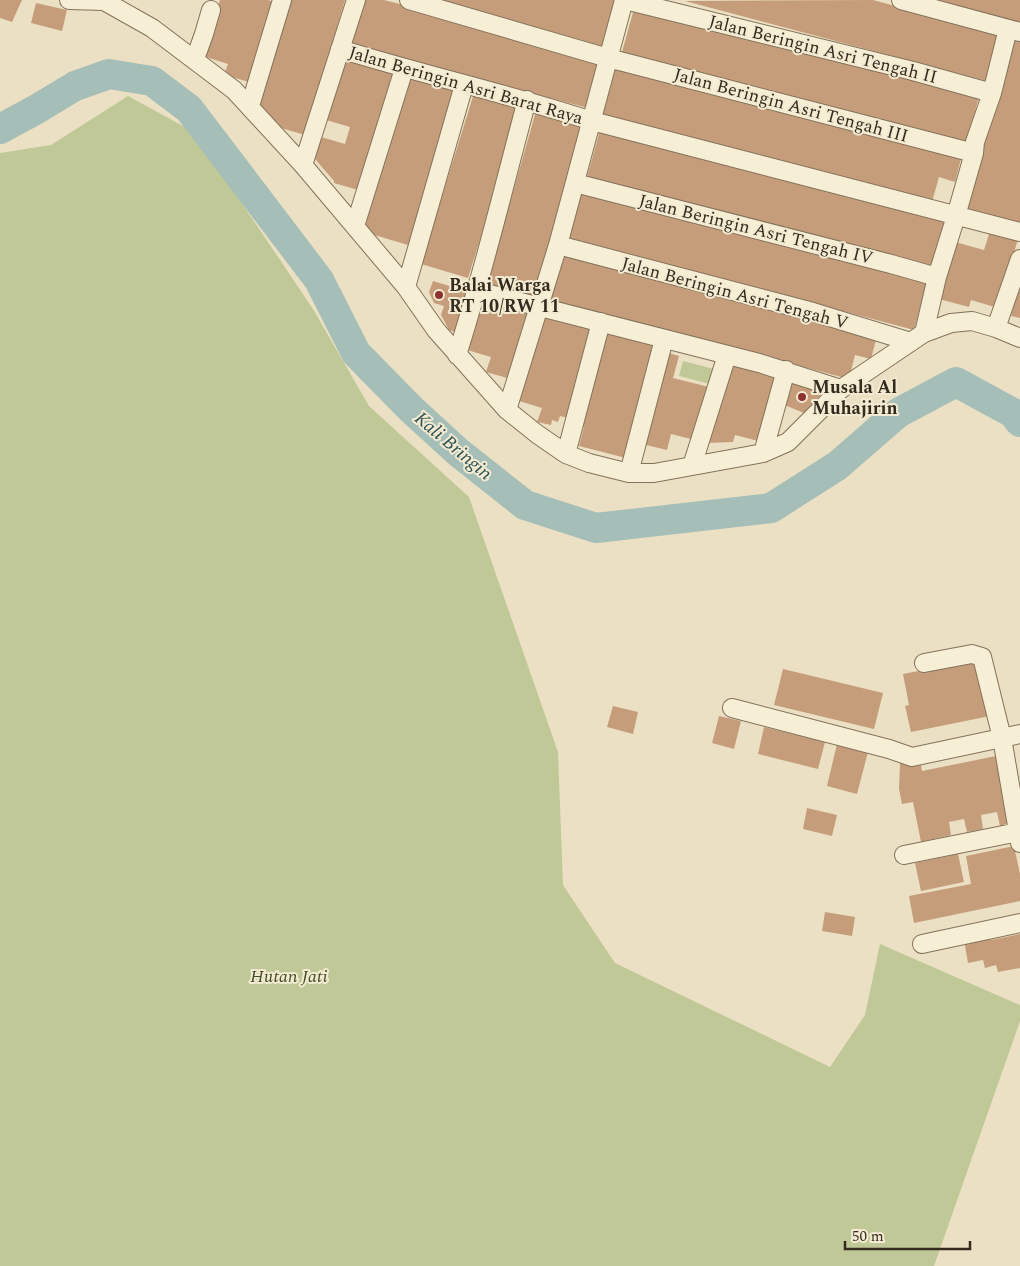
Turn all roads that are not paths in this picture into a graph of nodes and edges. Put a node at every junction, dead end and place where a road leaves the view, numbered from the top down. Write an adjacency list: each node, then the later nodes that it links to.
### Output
1 (68, 0): 2 (street)
2 (104, 0): 12 (street)
3 (282, 0): 17 (street)
4 (356, 0): 10 (street)
5 (409, 0): 11 (street, Jalan Beringin Asri Tengah III)
6 (625, 0): 11 (street); 15 (street, Jalan Beringin Asri Tengah II)
7 (901, 0): 9 (street)
8 (210, 10): 12 (street)
9 (1014, 30): 15 (street)
10 (340, 49): 13 (street, Jalan Beringin Asri Barat Raya); 20 (street)
11 (608, 58): 18 (street); 19 (street, Jalan Beringin Asri Tengah III)
12 (194, 60): 17 (street)
13 (404, 69): 14 (street, Jalan Beringin Asri Barat Raya); 23 (street)
14 (464, 85): 16 (street, Jalan Beringin Asri Barat Raya); 28 (street)
15 (992, 93): 19 (street)
16 (527, 100): 18 (street, Jalan Beringin Asri Barat Raya); 29 (street)
17 (250, 106): 20 (street)
18 (592, 121): 21 (street); 22 (street, Jalan Beringin Asri Barat Raya)
19 (974, 153): 22 (street)
20 (303, 165): 23 (street)
21 (575, 183): 25 (street); 27 (street, Jalan Beringin Asri Tengah IV)
22 (956, 216): 24 (street, Jalan Beringin Asri Barat Raya); 27 (street)
23 (355, 226): 28 (street)
24 (1020, 232)
25 (558, 245): 30 (street); 33 (street, Jalan Beringin Asri Tengah V)
26 (1020, 259): 32 (street)
27 (937, 277): 33 (street)
28 (406, 287): 37 (street)
29 (478, 291): 30 (street); 37 (street)
30 (539, 306): 31 (street); 40 (street)
31 (601, 322): 35 (street); 42 (street)
32 (996, 328): 33 (street); 34 (street)
33 (918, 337): 39 (street)
34 (1020, 338)
35 (664, 339): 36 (street); 44 (street)
36 (727, 355): 38 (street); 43 (street)
37 (457, 356): 40 (street)
38 (786, 370): 39 (street); 41 (street)
39 (841, 389): 41 (street)
40 (507, 410): 42 (street)
41 (763, 453): 43 (street)
42 (566, 454): 44 (street)
43 (692, 466): 44 (street)
44 (629, 472)
45 (924, 663): 48 (street)
46 (732, 708): 48 (street)
47 (1020, 734): 48 (street)
48 (1002, 738): 49 (street)
49 (1019, 837): 50 (street)
50 (904, 855)
51 (1020, 923): 52 (street)
52 (922, 944)

